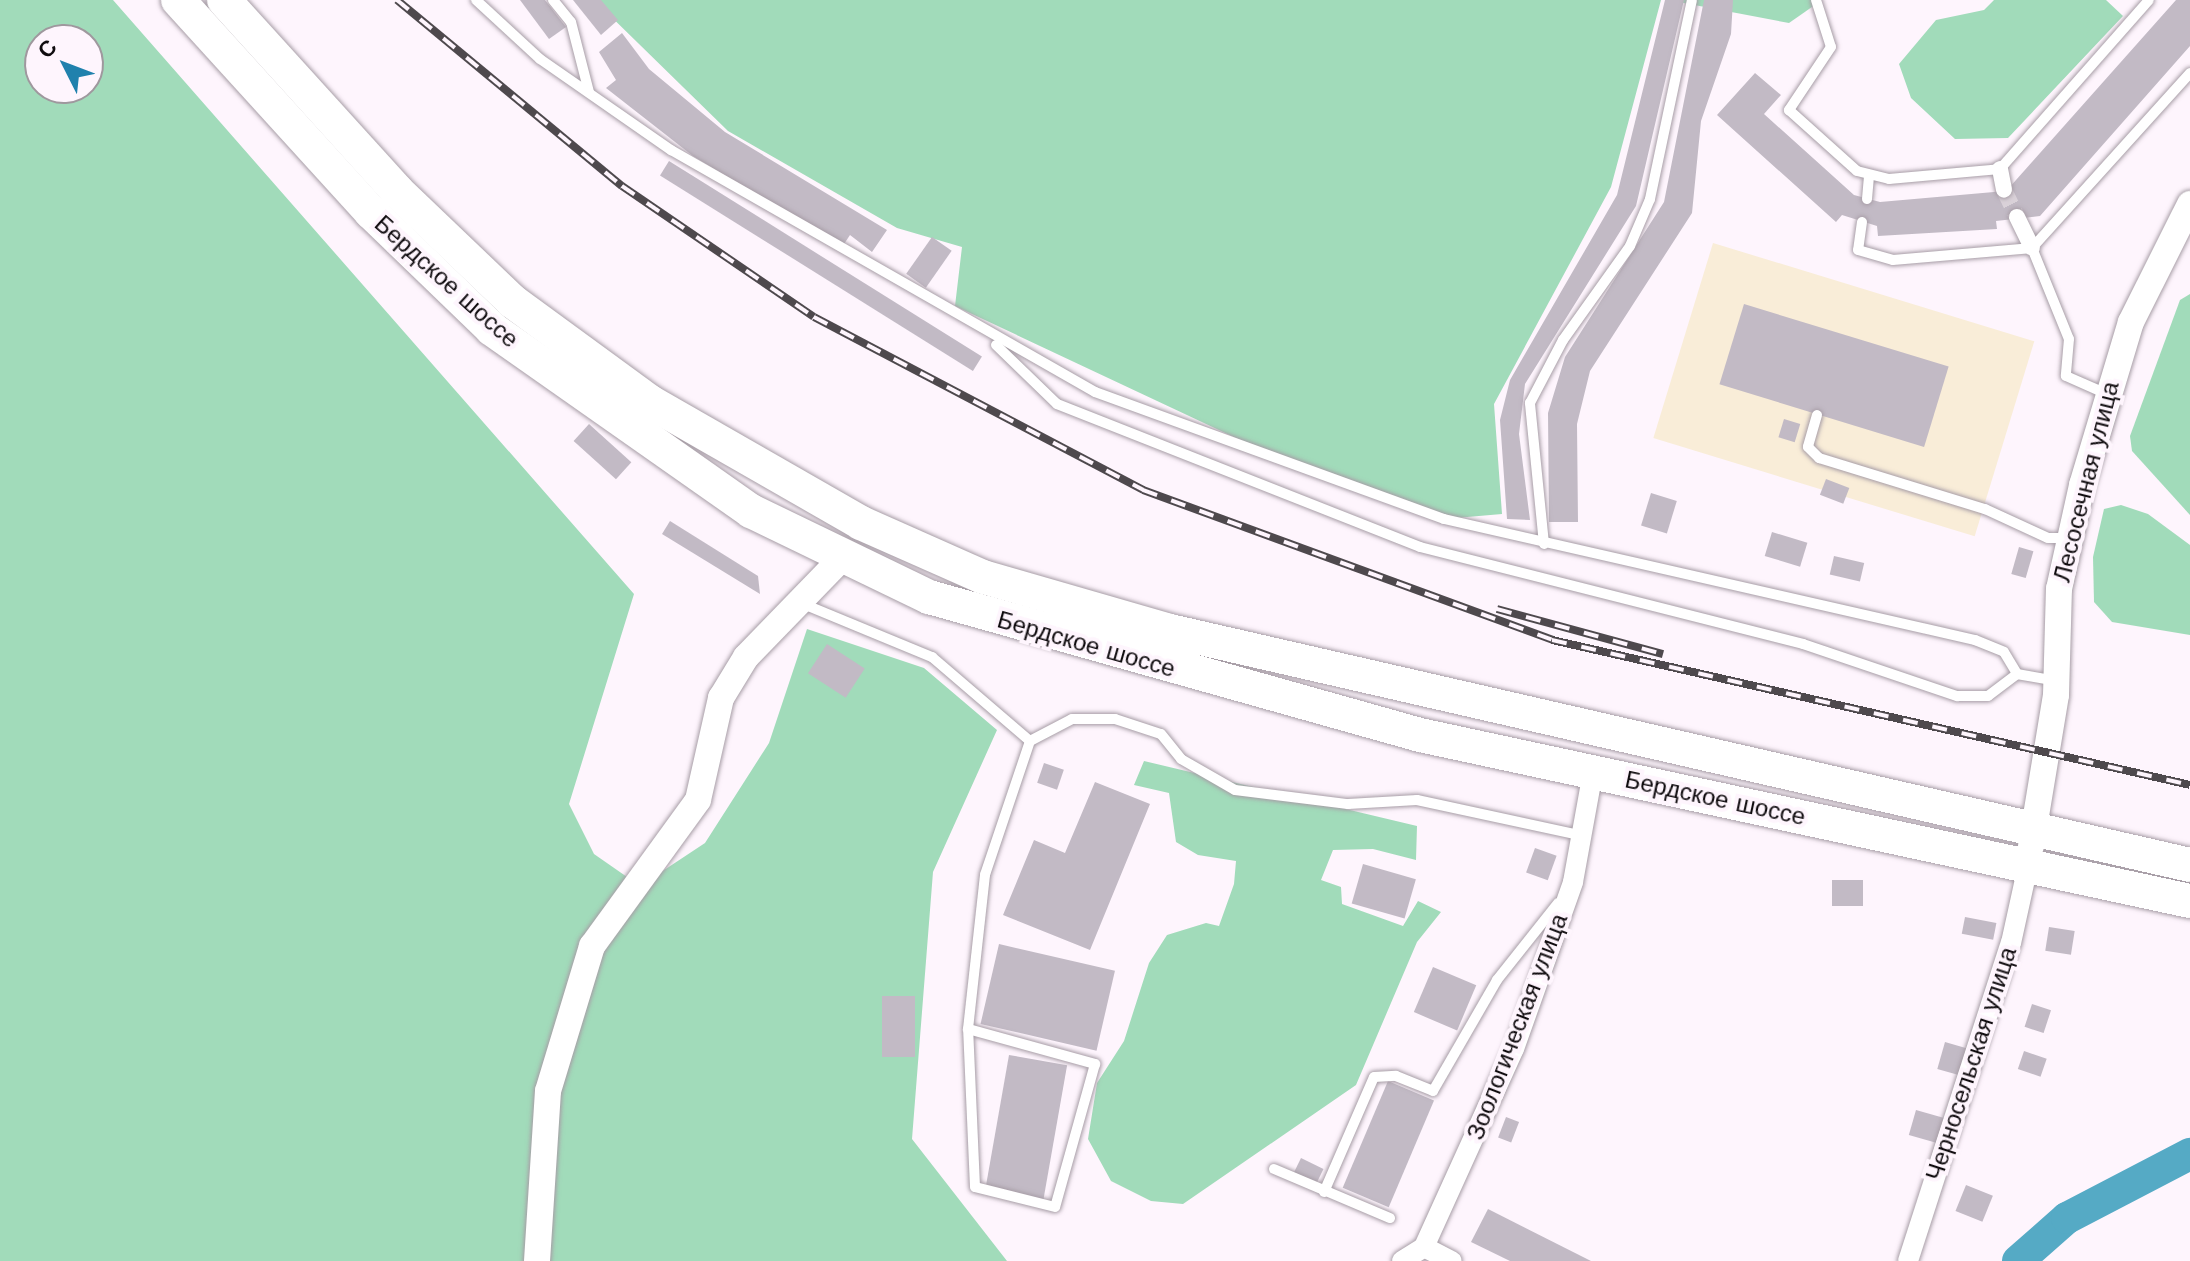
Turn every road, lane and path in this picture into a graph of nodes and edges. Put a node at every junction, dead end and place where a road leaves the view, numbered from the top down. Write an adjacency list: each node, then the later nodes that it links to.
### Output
1 (224, 0): 25 (highway, Бердское шоссе)
2 (476, 0): 9 (lane)
3 (553, 0): 9 (lane)
4 (1692, 0): 22 (lane)
5 (1816, 0): 11 (lane)
6 (2149, 0): 10 (lane)
7 (180, 1): 23 (highway, Бердское шоссе)
8 (2190, 73): 17 (lane)
9 (589, 92): 18 (lane)
10 (2000, 169): 11 (lane); 12 (street)
11 (1869, 177): 13 (lane)
12 (2004, 190)
13 (1867, 199)
14 (2190, 204): 19 (street, Лесосечная улица)
15 (2017, 217): 17 (street)
16 (1862, 222): 17 (lane)
17 (2032, 248): 19 (lane)
18 (989, 338): 22 (lane); 27 (lane)
19 (2107, 394): 21 (street, Лесосечная улица)
20 (1817, 415): 21 (lane)
21 (2069, 538): 31 (street, Лесосечная улица)
22 (1544, 544): 27 (lane)
23 (843, 557): 24 (street); 26 (highway, Бердское шоссе)
24 (799, 602): 29 (lane); 42 (street)
25 (1170, 631): 26 (highway); 31 (highway, Бердское шоссе)
26 (1164, 667): 30 (highway, Бердское шоссе)
27 (2017, 674): 28 (lane)
28 (2050, 680)
29 (1030, 741): 32 (lane); 37 (lane)
30 (1593, 772): 32 (street, Зоологическая улица); 34 (highway, Бердское шоссе)
31 (2034, 831): 33 (highway, Бердское шоссе); 34 (street)
32 (1585, 836): 35 (street, Зоологическая улица)
33 (2190, 865)
34 (2028, 866): 36 (highway, Бердское шоссе); 45 (street, Черносельская улица)
35 (1573, 882): 39 (lane); 41 (street, Зоологическая улица)
36 (2190, 901)
37 (968, 1029): 37 (lane)
38 (1274, 1169): 39 (lane)
39 (1324, 1192): 40 (lane)
40 (1390, 1218)
41 (1424, 1247): 43 (street); 44 (street)
42 (537, 1261)
43 (1402, 1261)
44 (1452, 1261)
45 (1908, 1261)

